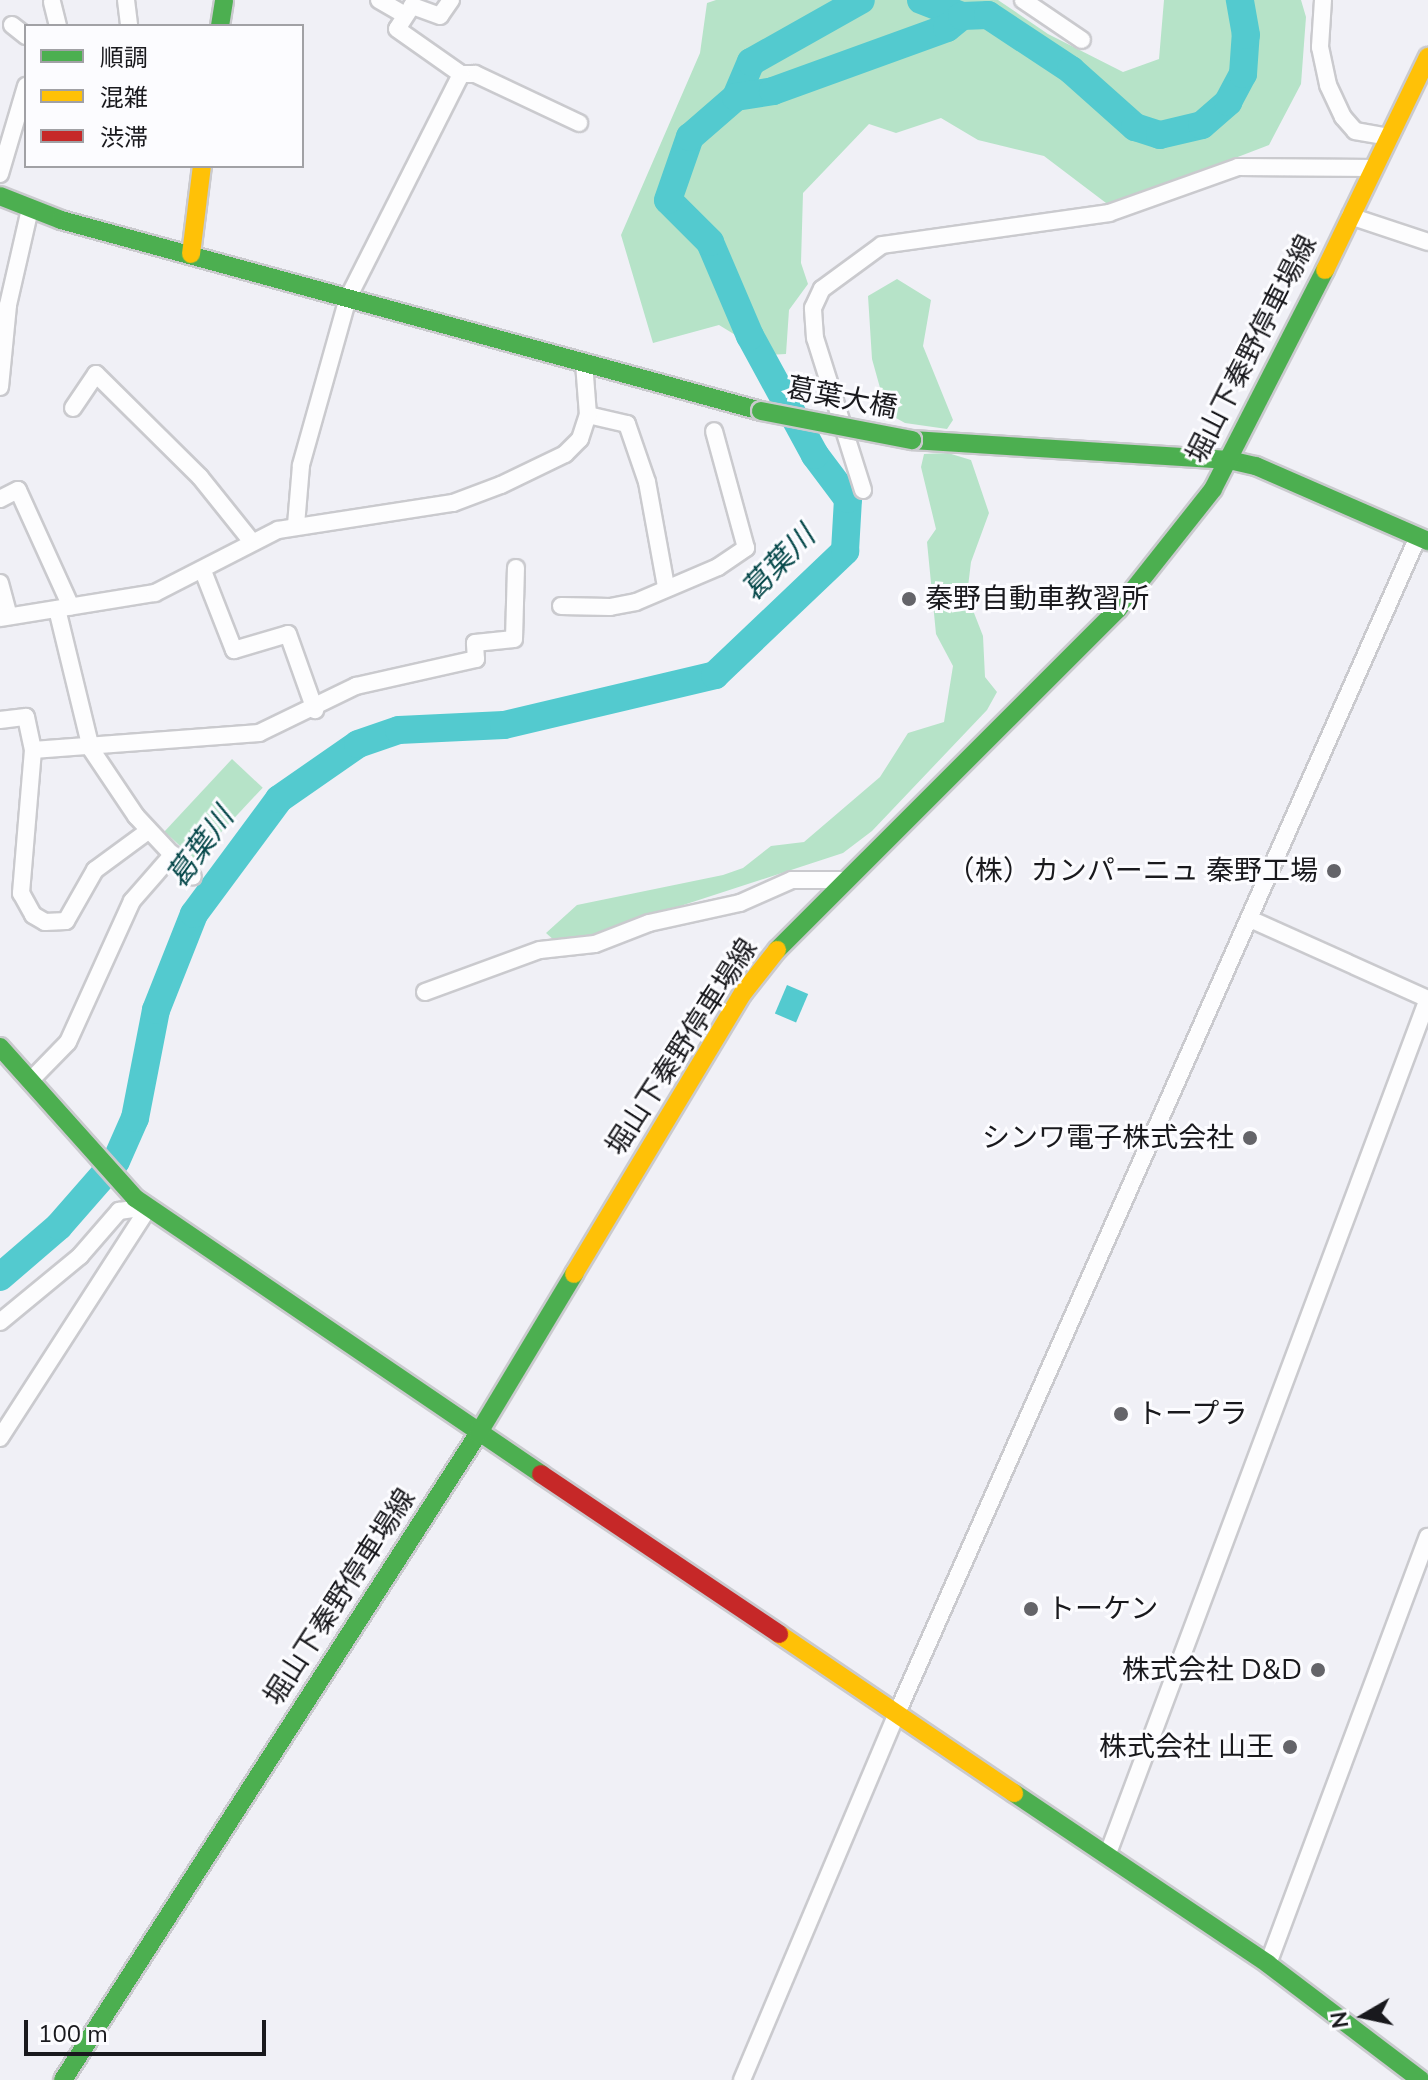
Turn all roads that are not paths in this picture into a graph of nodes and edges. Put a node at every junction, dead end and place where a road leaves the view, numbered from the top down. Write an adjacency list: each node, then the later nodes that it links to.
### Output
1 (126, 0): 10 (street)
2 (224, 0): 11 (street)
3 (379, 0): 8 (street)
4 (451, 0): 8 (street)
5 (1023, 0): 14 (street)
6 (1323, 0): 19 (street)
7 (52, 2): 9 (street)
8 (403, 14): 16 (street)
9 (58, 24)
10 (129, 24)
11 (220, 24)
12 (12, 25): 13 (street)
13 (24, 34)
14 (1082, 40)
15 (1428, 57): 19 (street, 堀山下秦野停車場線)
16 (461, 74): 18 (street); 28 (street)
17 (24, 93): 22 (street)
18 (579, 123)
19 (1388, 137): 21 (street, 堀山下秦野停車場線)
20 (202, 168): 27 (street)
21 (1374, 168): 25 (street, 堀山下秦野停車場線); 35 (street)
22 (0, 174)
23 (0, 196): 24 (street, 葛葉大橋)
24 (30, 209): 27 (street, 葛葉大橋); 30 (street)
25 (1350, 216): 26 (street); 34 (street, 堀山下秦野停車場線)
26 (1428, 242)
27 (191, 254): 28 (street, 葛葉大橋)
28 (348, 298): 29 (street, 葛葉大橋); 37 (street)
29 (584, 363): 32 (street); 34 (street, 葛葉大橋, bridge)
30 (0, 387)
31 (73, 408): 39 (street)
32 (588, 415): 37 (street); 43 (street)
33 (714, 431): 43 (street)
34 (1229, 460): 38 (street, 葛葉大橋); 54 (street, 堀山下秦野停車場線)
35 (863, 490)
36 (0, 499): 45 (street)
37 (296, 525): 39 (street)
38 (1423, 539): 55 (street)
39 (252, 542): 41 (street)
40 (516, 568): 47 (street)
41 (203, 571): 45 (street); 47 (street)
42 (0, 583): 46 (street)
43 (666, 587): 44 (street)
44 (561, 606)
45 (64, 608): 46 (street); 49 (street)
46 (5, 617)
47 (315, 710): 49 (street)
48 (0, 720): 50 (street)
49 (91, 749): 50 (street); 51 (street)
50 (33, 750): 51 (street)
51 (148, 831): 52 (street)
52 (173, 854): 53 (street); 59 (street)
53 (193, 877)
54 (842, 880): 56 (street); 62 (street, 堀山下秦野停車場線)
55 (1250, 919): 57 (street); 65 (street)
56 (425, 992)
57 (1428, 999): 66 (street)
58 (0, 1047): 59 (street)
59 (30, 1081): 60 (street)
60 (142, 1202): 61 (street); 62 (street); 63 (street)
61 (0, 1322)
62 (478, 1434): 65 (street); 69 (street, 堀山下秦野停車場線)
63 (0, 1438)
64 (1428, 1537): 67 (street)
65 (897, 1713): 66 (street); 70 (street)
66 (1107, 1856): 67 (street)
67 (1268, 1964): 68 (street)
68 (1425, 2078)
69 (63, 2080)
70 (742, 2080)

